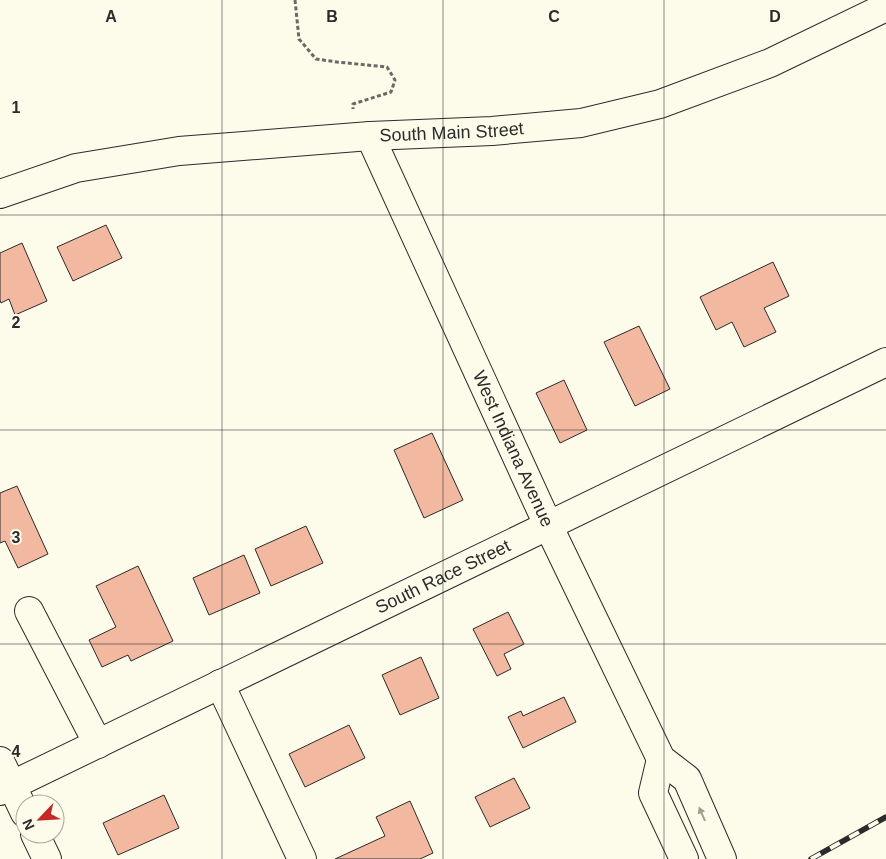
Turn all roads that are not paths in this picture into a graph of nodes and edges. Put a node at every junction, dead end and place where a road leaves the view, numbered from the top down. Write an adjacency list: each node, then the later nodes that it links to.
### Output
1 (886, 7): 2 (main road, South Main Street)
2 (361, 137): 3 (main road, South Main Street); 5 (main road, West Indiana Avenue)
3 (0, 194)
4 (886, 362): 5 (main road, South Race Street)
5 (548, 525): 7 (main road, South Race Street); 9 (main road, West Indiana Avenue)
6 (29, 611): 8 (main road)
7 (220, 684): 8 (main road, South Race Street); 15 (main road)
8 (98, 744): 11 (main road, South Race Street)
9 (661, 759): 16 (main road); 17 (main road, West Indiana Avenue, one-way to 9)
10 (0, 760): 11 (main road)
11 (6, 788): 12 (main road)
12 (15, 800)
13 (40, 844): 14 (main road)
14 (47, 859)
15 (302, 859)
16 (684, 859)
17 (722, 859)

